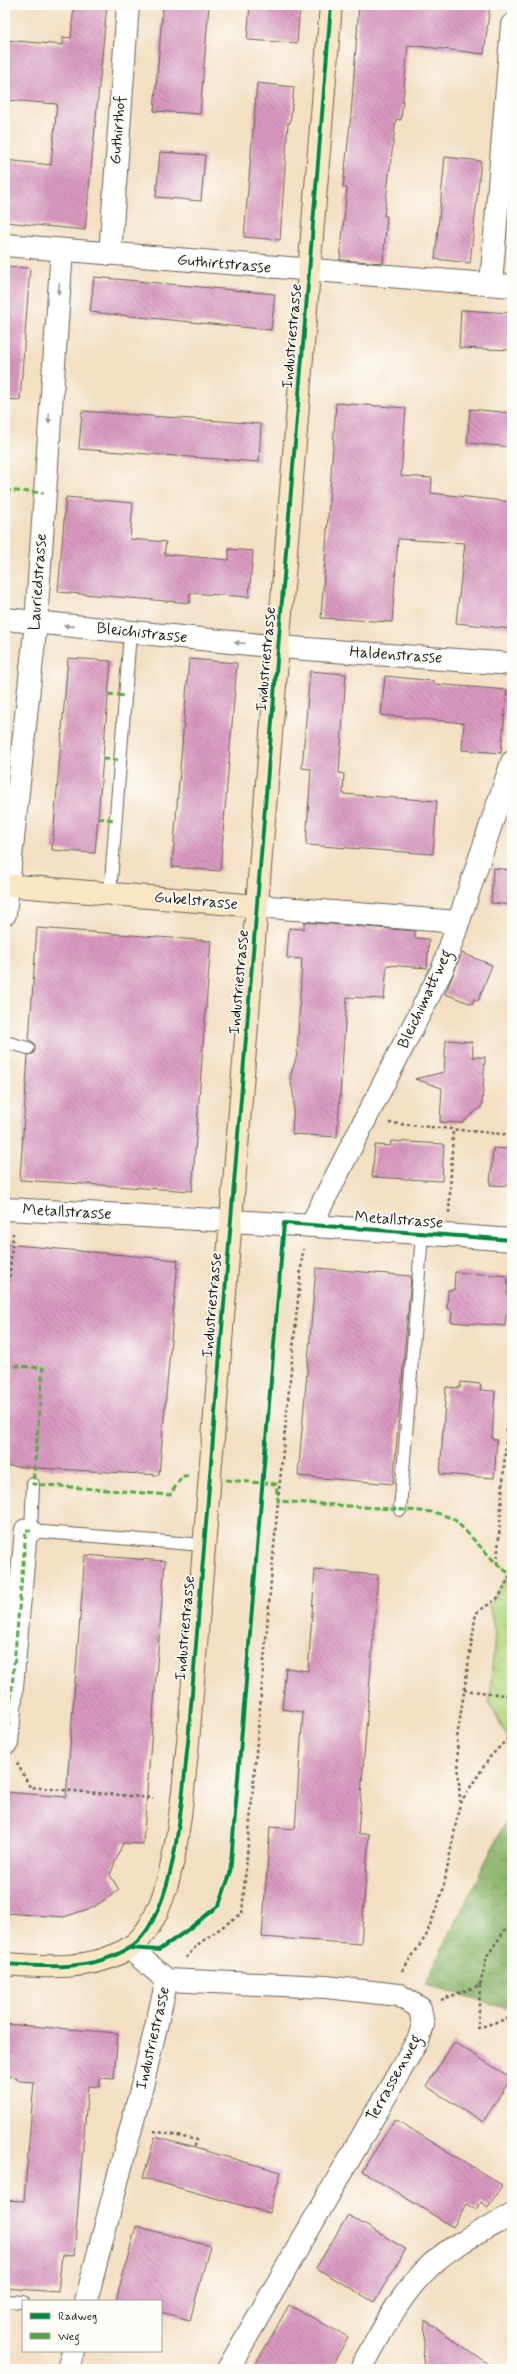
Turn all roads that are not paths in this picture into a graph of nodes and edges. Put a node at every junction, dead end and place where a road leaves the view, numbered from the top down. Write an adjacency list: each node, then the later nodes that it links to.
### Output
1 (128, 5): 6 (street, Guthirthof)
2 (331, 5): 7 (street, Industriestrasse)
3 (512, 25): 8 (street)
4 (5, 244): 5 (street, Guthirtstrasse)
5 (62, 250): 6 (street, Guthirtstrasse); 11 (street, Lauriedstrasse, one-way to 11)
6 (110, 254): 7 (street, Guthirtstrasse)
7 (309, 271): 8 (street, Guthirtstrasse); 13 (street, Industriestrasse)
8 (491, 284): 9 (street, Guthirtstrasse)
9 (512, 286)
10 (5, 619): 11 (street, Bleichistrasse)
11 (36, 622): 12 (street, Bleichistrasse, one-way to 11); 16 (street, Lauriedstrasse)
12 (130, 633): 13 (street, Bleichistrasse, one-way to 12); 17 (lane)
13 (279, 646): 14 (street, Haldenstrasse); 18 (street, Industriestrasse)
14 (512, 664)
15 (512, 762): 20 (street, Bleichimattweg)
16 (6, 885): 17 (street, Gubelstrasse); 19 (street, Lauriedstrasse)
17 (110, 894): 18 (street, Gubelstrasse)
18 (257, 906): 20 (street, Gubelstrasse); 24 (street, Industriestrasse)
19 (5, 914)
20 (458, 922): 25 (street, Bleichimattweg)
21 (5, 1042): 22 (lane)
22 (28, 1048)
23 (9, 1217): 24 (street, Metallstrasse)
24 (230, 1222): 25 (street, Metallstrasse); 31 (street, Industriestrasse)
25 (308, 1225): 26 (street, Metallstrasse)
26 (422, 1234): 27 (street, Metallstrasse); 29 (lane)
27 (512, 1240)
28 (33, 1484): 30 (lane)
29 (400, 1510)
30 (31, 1531): 31 (lane); 32 (street)
31 (204, 1545): 33 (street, Industriestrasse)
32 (6, 1743)
33 (129, 1948): 34 (street); 35 (street, Industriestrasse)
34 (5, 1964)
35 (168, 1980): 37 (street, Industriestrasse); 42 (street, Terrassenweg)
36 (512, 2215): 43 (street)
37 (86, 2300)
38 (5, 2301): 39 (lane)
39 (22, 2302)
40 (73, 2352): 41 (street)
41 (68, 2369)
42 (228, 2369)
43 (361, 2369)

